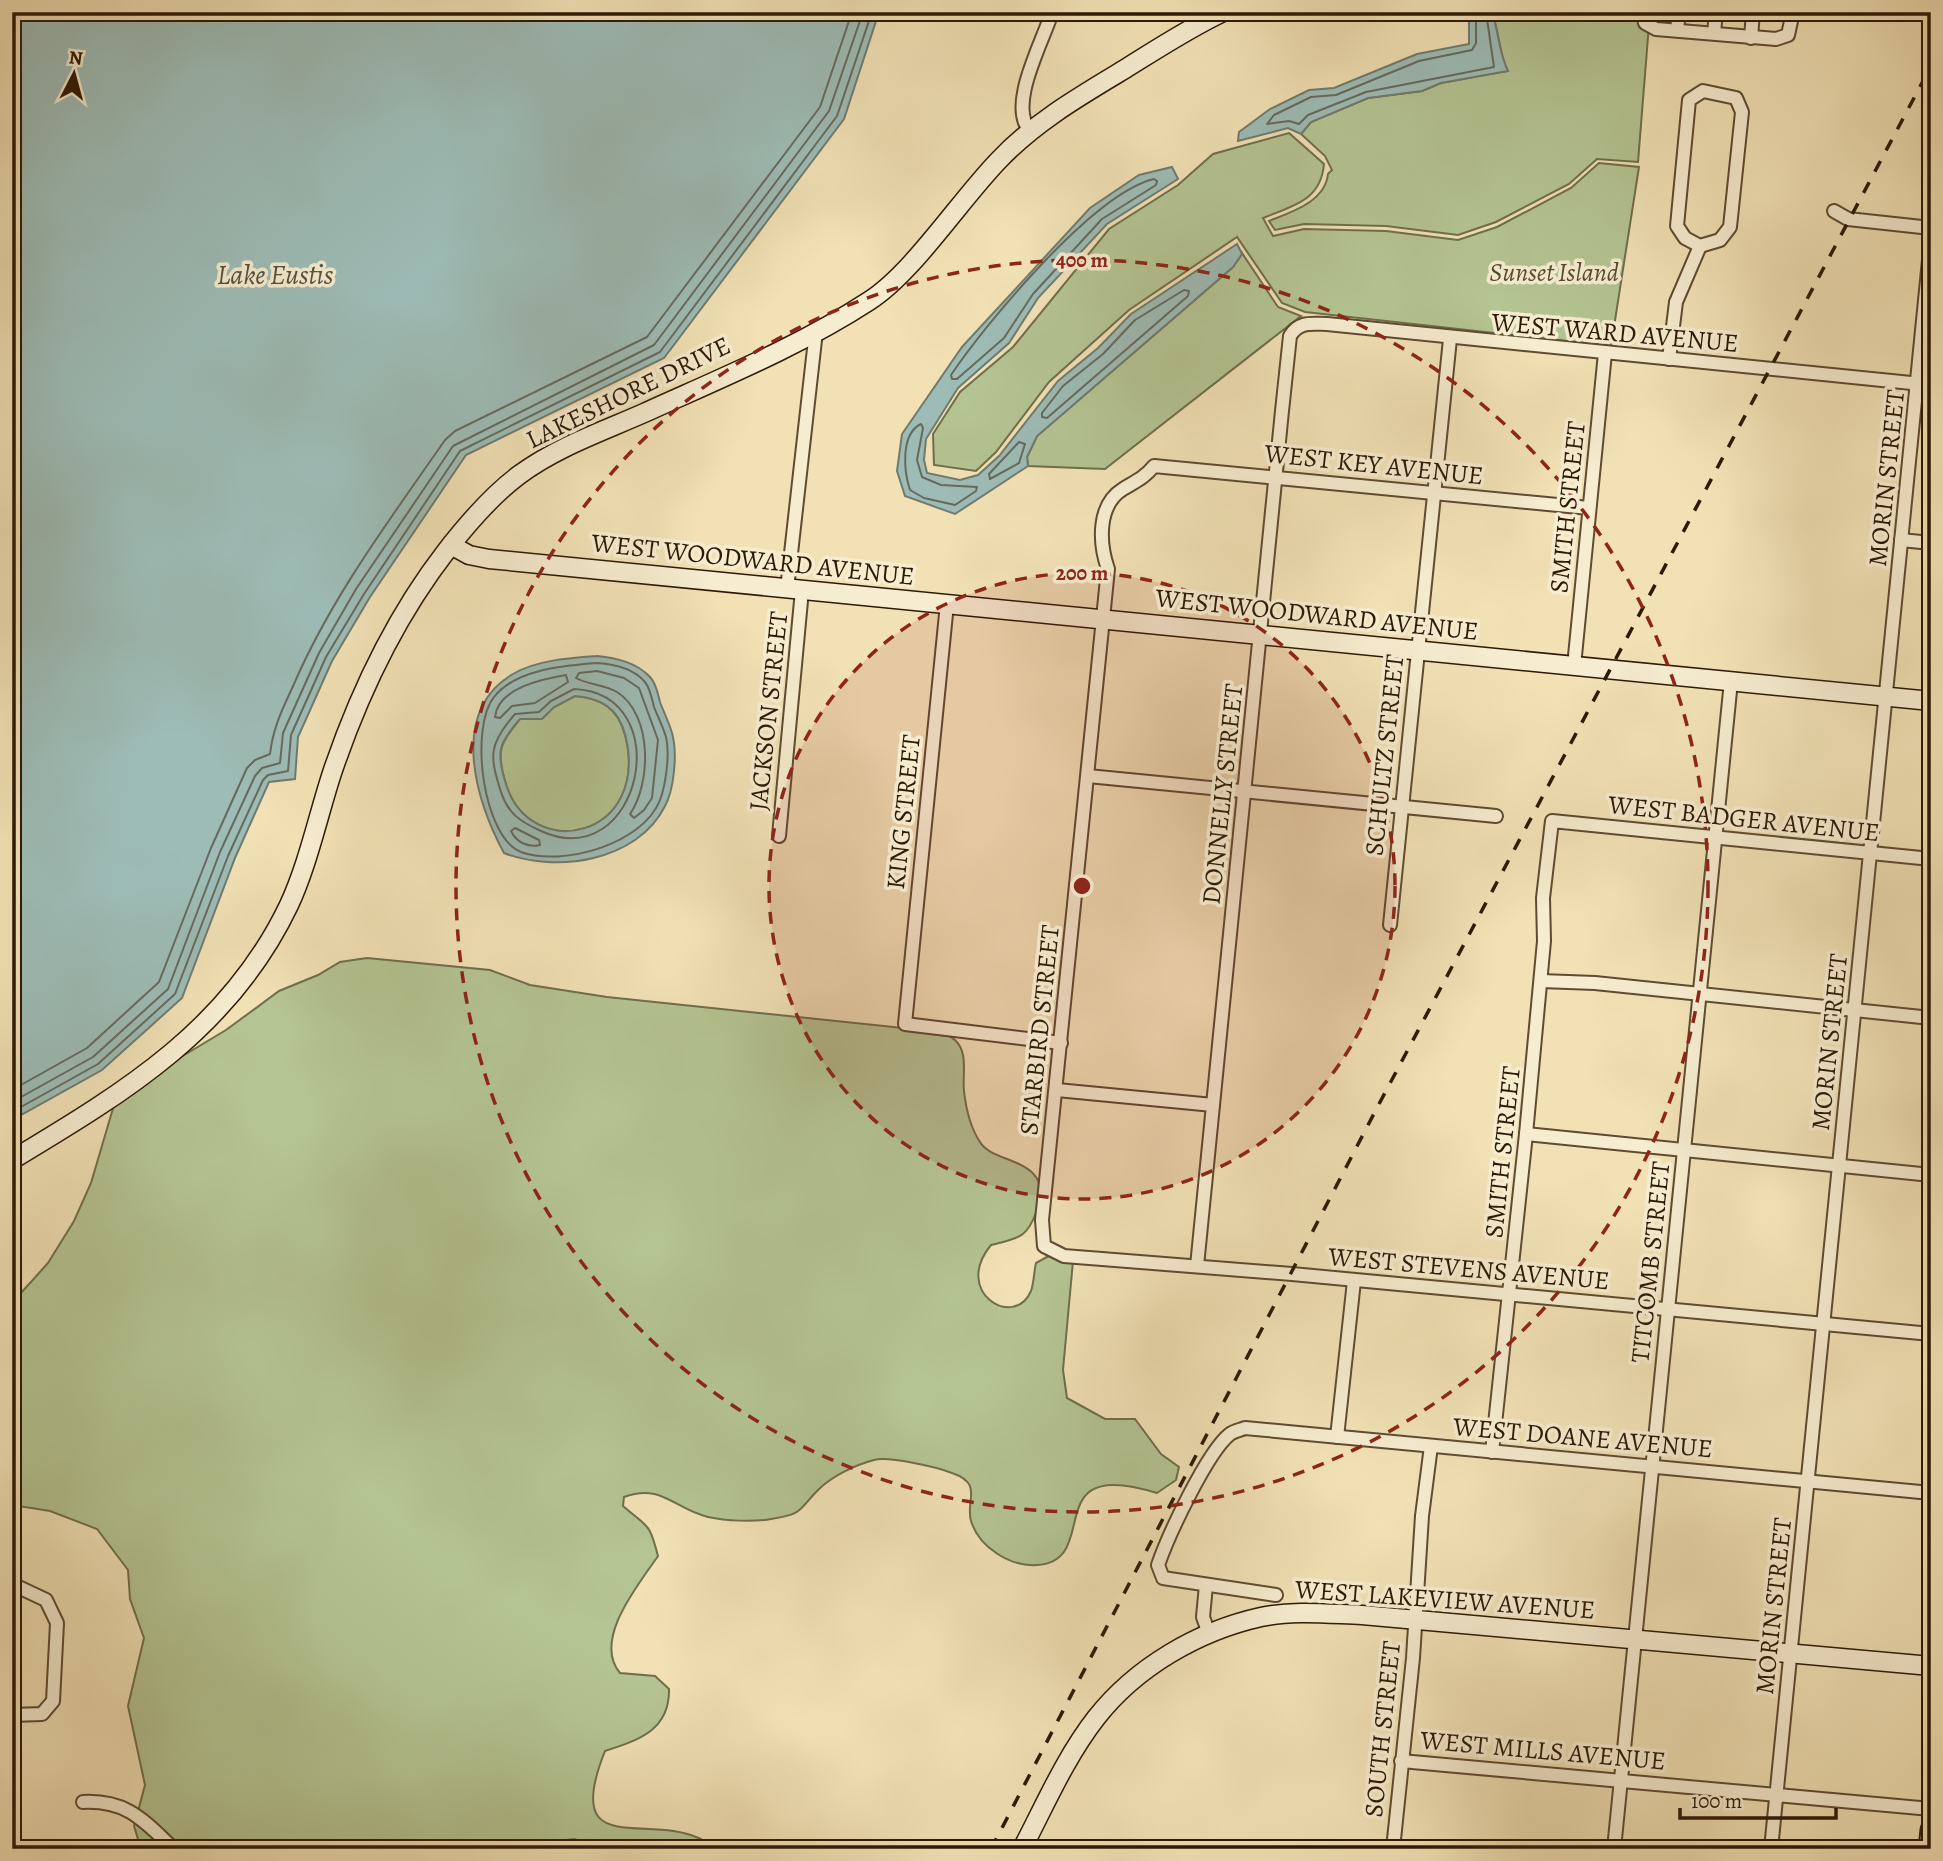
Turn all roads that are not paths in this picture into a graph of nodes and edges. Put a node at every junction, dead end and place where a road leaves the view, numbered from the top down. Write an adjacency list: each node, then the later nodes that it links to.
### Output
1 (1052, 12): 11 (street)
2 (1223, 12): 11 (street, LAKESHORE DRIVE)
3 (1643, 12): 8 (street)
4 (1679, 12): 8 (street)
5 (1716, 12): 9 (street)
6 (1753, 12): 10 (street)
7 (1793, 12): 10 (street)
8 (1677, 30): 9 (street)
9 (1714, 33): 10 (street)
10 (1751, 38)
11 (1030, 131): 17 (street, LAKESHORE DRIVE)
12 (1834, 211): 13 (street)
13 (1931, 228)
14 (1931, 240): 21 (street, MORIN STREET)
15 (1700, 246): 15 (street); 20 (street)
16 (1296, 328): 18 (street, WEST WARD AVENUE); 23 (street, DONNELLY STREET)
17 (816, 331): 28 (street, LAKESHORE DRIVE); 29 (street, JACKSON STREET)
18 (1450, 339): 19 (street, WEST WARD AVENUE); 24 (street, SCHULTZ STREET)
19 (1605, 353): 20 (street, WEST WARD AVENUE); 25 (street, SMITH STREET)
20 (1669, 359): 21 (street, WEST WARD AVENUE)
21 (1925, 384): 26 (street, MORIN STREET)
22 (1154, 466): 23 (street, WEST KEY AVENUE); 31 (street, STARBIRD STREET)
23 (1276, 478): 24 (street, WEST KEY AVENUE); 32 (street, DONNELLY STREET)
24 (1433, 494): 25 (street, WEST KEY AVENUE); 33 (street, SCHULTZ STREET)
25 (1589, 508): 34 (street, SMITH STREET)
26 (1901, 540): 27 (street); 36 (street, MORIN STREET)
27 (1931, 543)
28 (451, 545): 29 (street, WEST WOODWARD AVENUE); 57 (street, LAKESHORE DRIVE)
29 (795, 589): 30 (street, WEST WOODWARD AVENUE); 43 (street, JACKSON STREET)
30 (947, 604): 31 (street, WEST WOODWARD AVENUE); 52 (street, KING STREET)
31 (1104, 620): 32 (street, WEST WOODWARD AVENUE); 38 (street, STARBIRD STREET)
32 (1261, 635): 33 (street, WEST WOODWARD AVENUE); 39 (street, DONNELLY STREET)
33 (1418, 650): 34 (street, WEST WOODWARD AVENUE); 40 (street, SCHULTZ STREET)
34 (1574, 666): 35 (street, WEST WOODWARD AVENUE)
35 (1731, 681): 36 (street, WEST WOODWARD AVENUE); 44 (street, TITCOMB STREET)
36 (1887, 696): 37 (street, WEST WOODWARD AVENUE); 45 (street, MORIN STREET)
37 (1931, 701)
38 (1088, 776): 39 (street); 52 (street, STARBIRD STREET)
39 (1245, 792): 40 (street); 54 (street, DONNELLY STREET)
40 (1402, 807): 41 (street); 47 (street, SCHULTZ STREET)
41 (1496, 816)
42 (1552, 821): 44 (street, WEST BADGER AVENUE); 48 (street, SMITH STREET)
43 (779, 836)
44 (1714, 838): 45 (street, WEST BADGER AVENUE); 49 (street, TITCOMB STREET)
45 (1871, 855): 46 (street, WEST BADGER AVENUE); 50 (street, MORIN STREET)
46 (1931, 859)
47 (1390, 925)
48 (1541, 981): 49 (street); 55 (street, SMITH STREET)
49 (1699, 995): 50 (street); 56 (street, TITCOMB STREET)
50 (1855, 1011): 51 (street); 58 (street, MORIN STREET)
51 (1931, 1018)
52 (1061, 1043): 53 (street, STARBIRD STREET)
53 (1057, 1090): 54 (street); 60 (street, STARBIRD STREET)
54 (1213, 1105): 61 (street, DONNELLY STREET)
55 (1526, 1135): 56 (street); 63 (street, SMITH STREET)
56 (1684, 1151): 58 (street); 64 (street, TITCOMB STREET)
57 (12, 1160)
58 (1840, 1167): 59 (street); 65 (street, MORIN STREET)
59 (1931, 1175)
60 (1045, 1248): 61 (street, WEST STEVENS AVENUE)
61 (1197, 1266): 62 (street, WEST STEVENS AVENUE)
62 (1354, 1281): 63 (street, WEST STEVENS AVENUE); 67 (street)
63 (1510, 1295): 64 (street, WEST STEVENS AVENUE); 69 (street, SMITH STREET)
64 (1667, 1310): 65 (street, WEST STEVENS AVENUE); 70 (street, TITCOMB STREET)
65 (1824, 1324): 66 (street, WEST STEVENS AVENUE); 71 (street, MORIN STREET)
66 (1931, 1334)
67 (1337, 1437): 68 (street, WEST DOANE AVENUE); 74 (street, WEST DOANE AVENUE)
68 (1431, 1446): 69 (street, WEST DOANE AVENUE); 76 (street, SOUTH STREET)
69 (1492, 1452): 70 (street, WEST DOANE AVENUE)
70 (1652, 1466): 71 (street, WEST DOANE AVENUE); 78 (street, TITCOMB STREET)
71 (1809, 1482): 72 (street, WEST DOANE AVENUE); 79 (street, MORIN STREET)
72 (1931, 1493)
73 (12, 1584): 81 (street)
74 (1206, 1585): 75 (street); 77 (street)
75 (1276, 1595)
76 (1416, 1619): 77 (street, WEST LAKEVIEW AVENUE); 78 (street, WEST LAKEVIEW AVENUE); 82 (street, SOUTH STREET)
77 (1209, 1634): 89 (street, WEST LAKEVIEW AVENUE)
78 (1636, 1638): 79 (street, WEST LAKEVIEW AVENUE); 83 (street, TITCOMB STREET)
79 (1792, 1652): 80 (street, WEST LAKEVIEW AVENUE); 84 (street, MORIN STREET)
80 (1931, 1666)
81 (12, 1715)
82 (1402, 1761): 83 (street, WEST MILLS AVENUE); 90 (street, SOUTH STREET)
83 (1621, 1780): 84 (street, WEST MILLS AVENUE); 91 (street, TITCOMB STREET)
84 (1776, 1795): 86 (street, WEST MILLS AVENUE); 92 (street, MORIN STREET)
85 (83, 1802): 88 (street)
86 (1931, 1809)
87 (1931, 1829): 93 (main road)
88 (174, 1849)
89 (1022, 1849)
90 (1393, 1849)
91 (1614, 1849)
92 (1771, 1849)
93 (1929, 1849)

